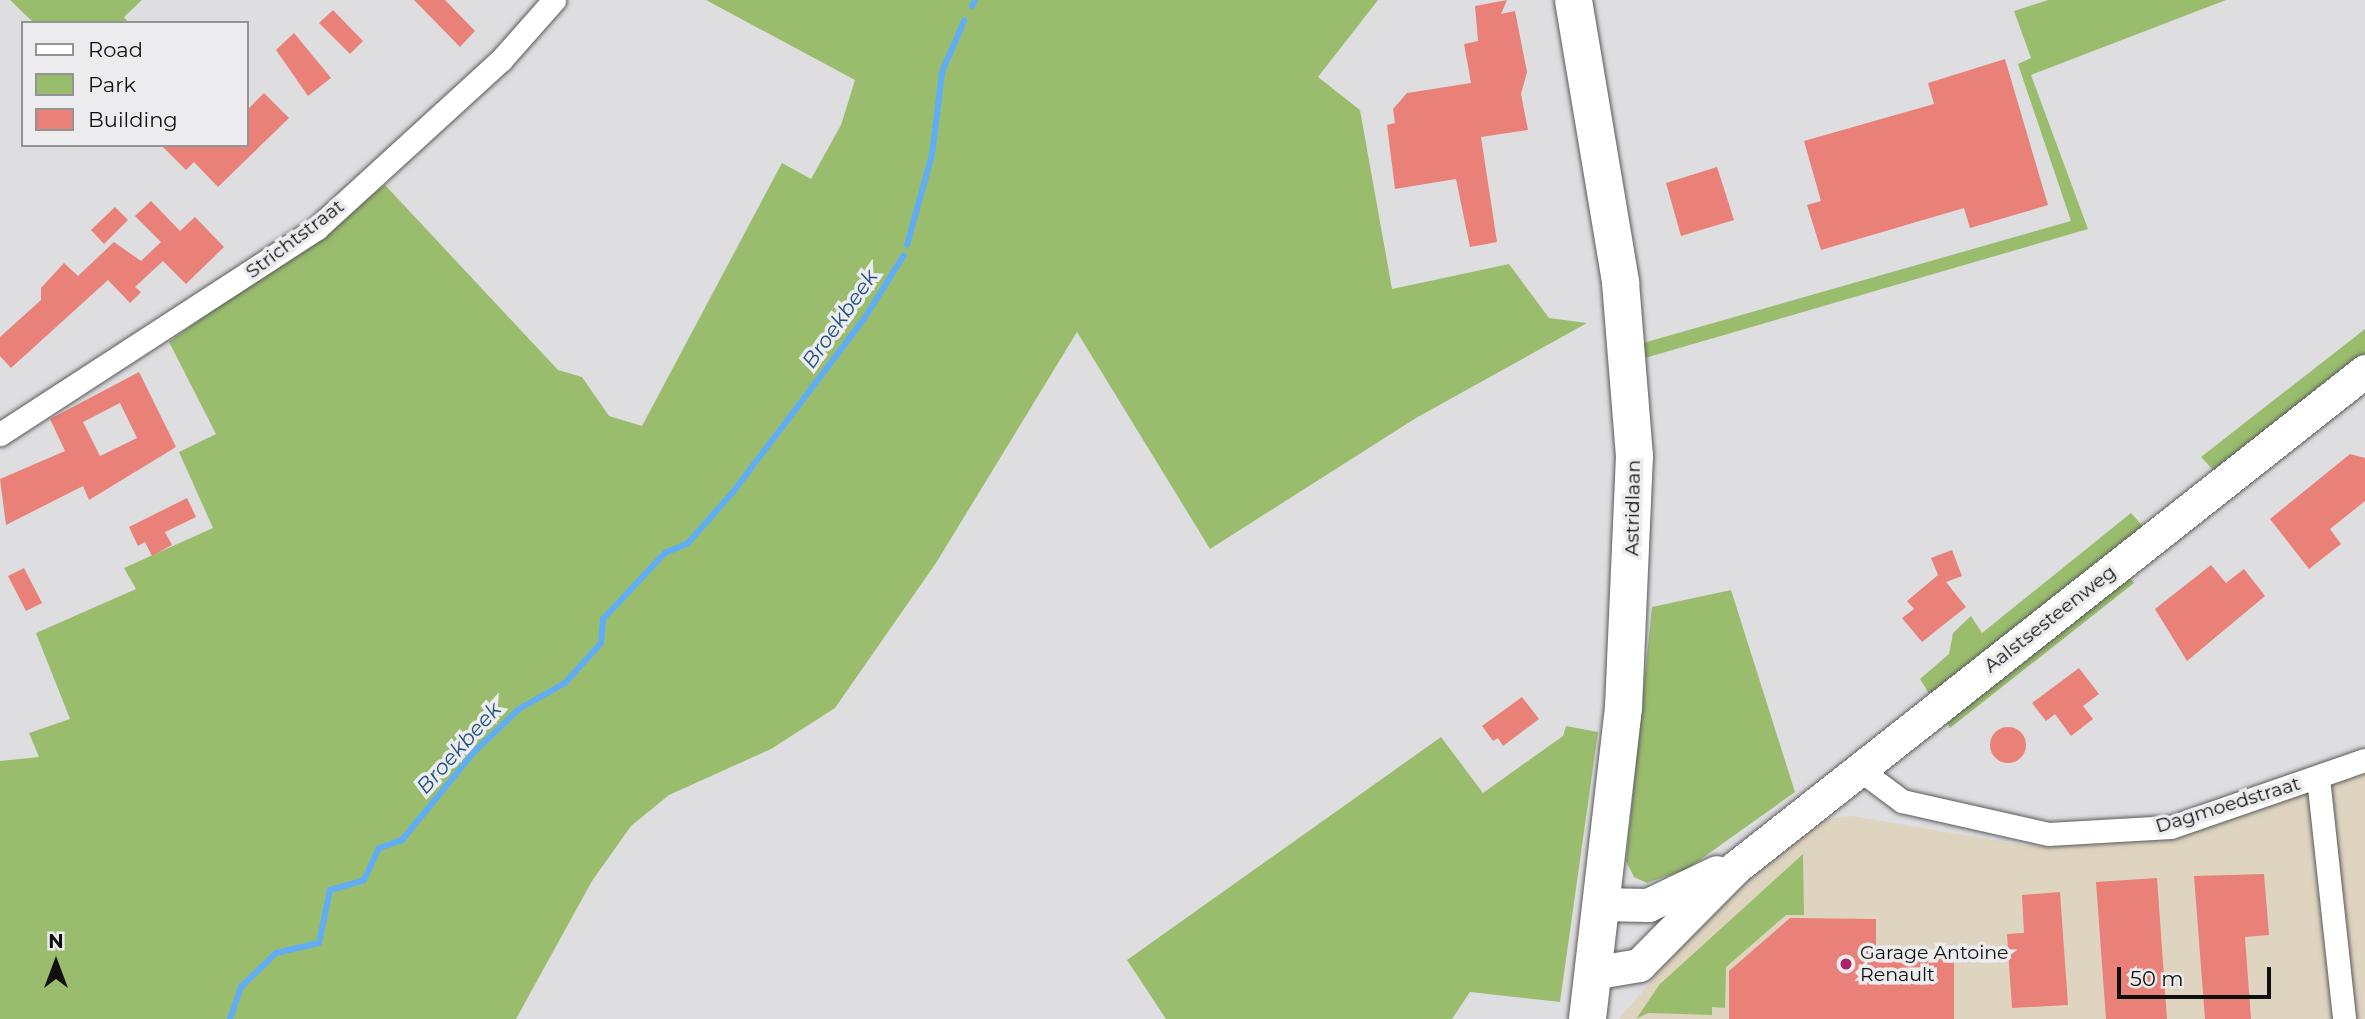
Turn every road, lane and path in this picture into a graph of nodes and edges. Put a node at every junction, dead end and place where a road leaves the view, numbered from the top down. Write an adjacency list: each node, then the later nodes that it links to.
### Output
1 (554, 0): 4 (street, Strichtstraat)
2 (1573, 0): 9 (main road, Astridlaan)
3 (2365, 371): 6 (main road, Aalstsesteenweg)
4 (0, 434)
5 (2365, 760): 7 (street, Dagmoedstraat)
6 (1859, 769): 7 (street, Dagmoedstraat); 8 (main road, Aalstsesteenweg)
7 (2318, 778): 12 (street, Dagmoedstraat)
8 (1736, 867): 9 (main road, Aalstsesteenweg); 10 (main road, Aalstsesteenweg)
9 (1599, 904): 10 (main road, Astridlaan)
10 (1592, 973): 11 (main road, Astridlaan)
11 (1587, 1019)
12 (2344, 1019)

